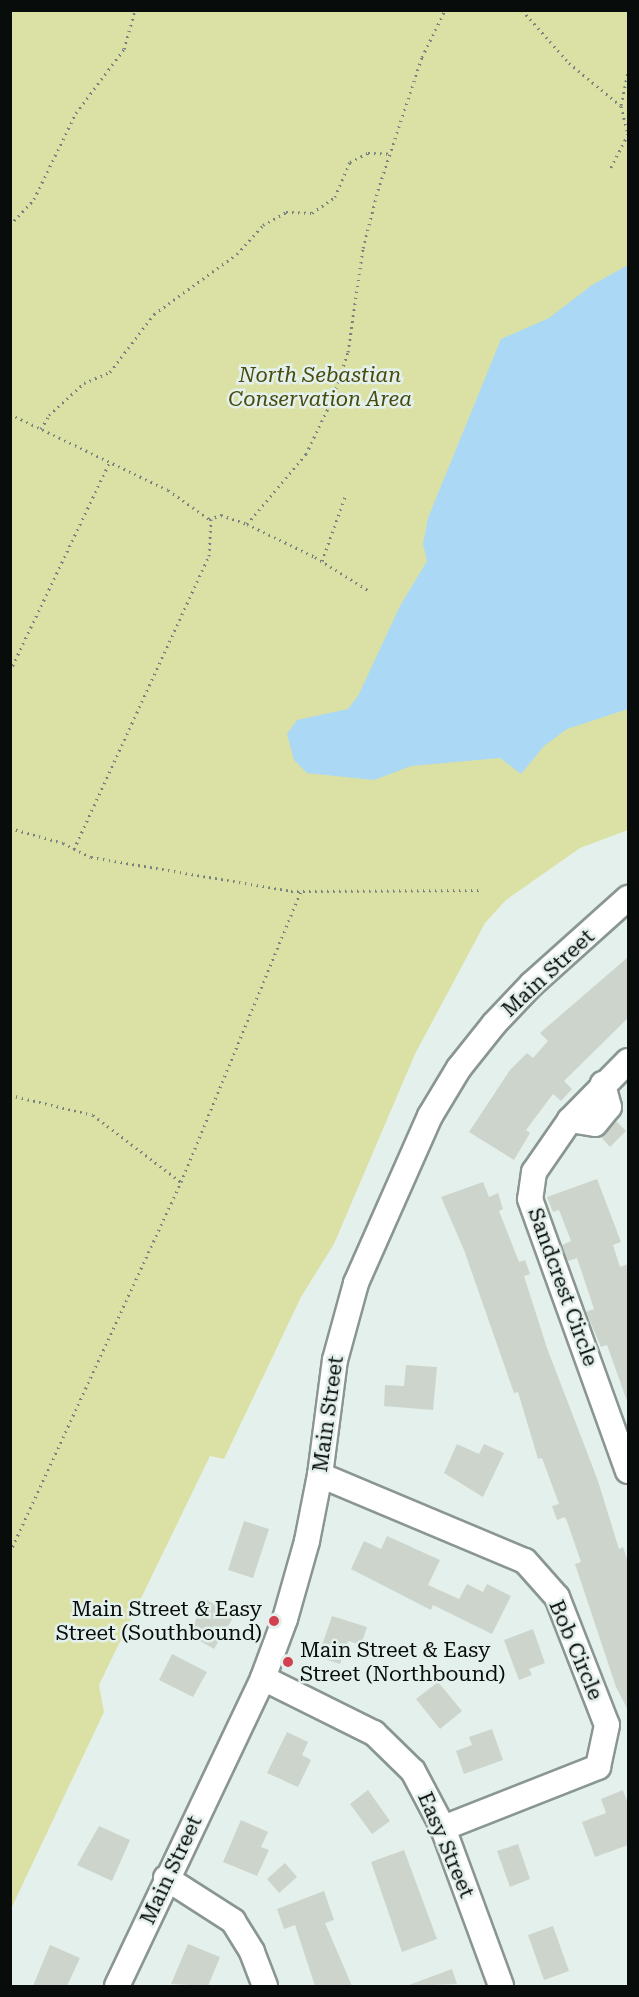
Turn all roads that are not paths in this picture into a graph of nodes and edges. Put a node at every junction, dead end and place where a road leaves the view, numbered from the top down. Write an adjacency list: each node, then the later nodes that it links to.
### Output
1 (628, 898): 4 (street, Main Street)
2 (628, 1060): 3 (street, Sandcrest Circle)
3 (628, 1471)
4 (320, 1475): 5 (street, Main Street); 6 (street, Bob Circle)
5 (263, 1677): 6 (street, Easy Street); 7 (street, Main Street)
6 (443, 1828): 10 (street, Easy Street)
7 (166, 1878): 8 (street, Main Street); 9 (street)
8 (117, 1986)
9 (265, 1986)
10 (501, 1986)

